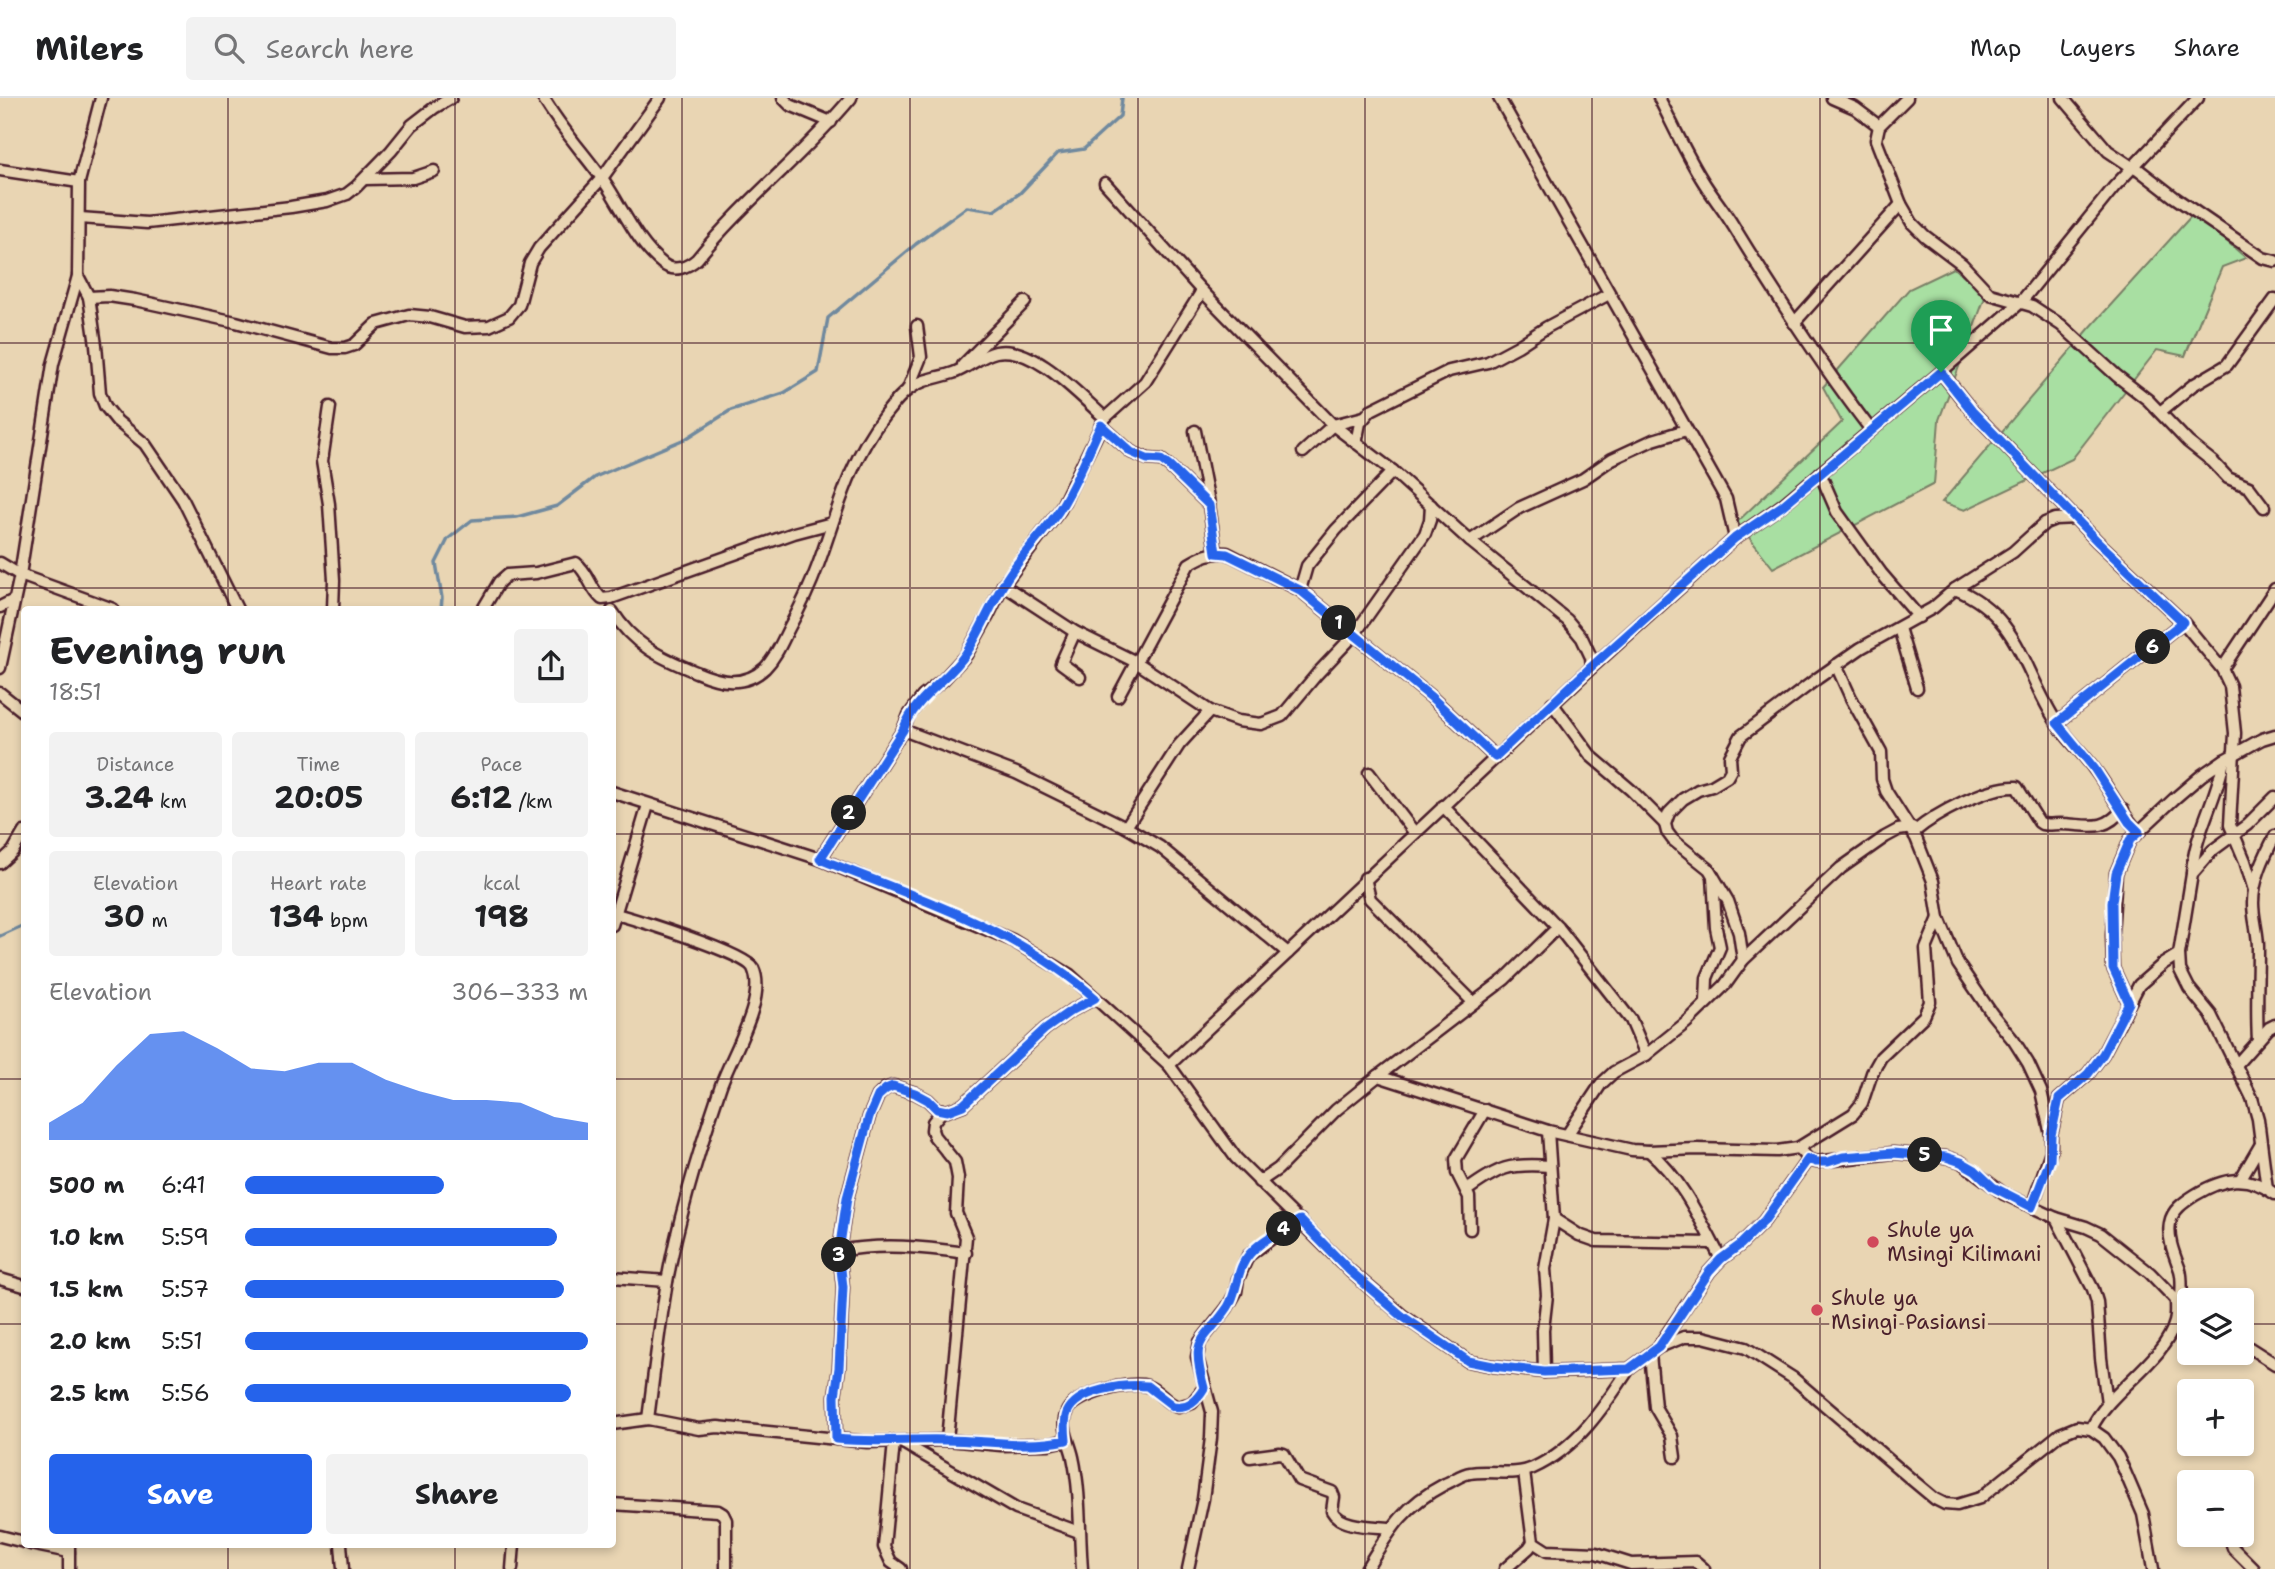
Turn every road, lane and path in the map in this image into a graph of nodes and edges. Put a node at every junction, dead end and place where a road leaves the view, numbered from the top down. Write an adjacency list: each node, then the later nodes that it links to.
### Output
1 (101, 98): 20 (street)
2 (451, 98): 19 (street)
3 (543, 98): 18 (street)
4 (660, 98): 18 (street)
5 (783, 98): 13 (street)
6 (851, 98): 13 (street)
7 (1659, 98): 32 (street)
8 (1832, 98): 14 (street)
9 (1907, 98): 14 (street)
10 (2063, 98): 15 (street)
11 (2198, 98): 15 (street)
12 (1504, 101): 27 (street)
13 (831, 122): 18 (street)
14 (1879, 126): 22 (street)
15 (2133, 166): 24 (street); 31 (street)
16 (0, 170): 20 (street)
17 (434, 171): 19 (street)
18 (602, 178): 28 (street)
19 (365, 179): 23 (street)
20 (79, 182): 23 (street)
21 (1105, 183): 26 (street)
22 (1901, 204): 31 (street); 32 (street)
23 (80, 218): 25 (street)
24 (2275, 261)
25 (78, 276): 28 (street); 58 (street)
26 (1202, 291): 40 (street); 41 (street)
27 (1609, 294): 39 (street); 42 (street)
28 (89, 297): 66 (street)
29 (2275, 299): 38 (street)
30 (1025, 302): 34 (street)
31 (2021, 302): 35 (street); 38 (street)
32 (1794, 323): 43 (street)
33 (917, 326): 36 (street)
34 (955, 372): 36 (street); 40 (street)
35 (1941, 372): 43 (street); 52 (street)
36 (908, 389): 53 (street)
37 (330, 407): 67 (street)
38 (2160, 412): 51 (street)
39 (1364, 417): 41 (street); 45 (street)
40 (1103, 422): 49 (street); 59 (street)
41 (1333, 425): 45 (street); 46 (street)
42 (1686, 429): 54 (street); 55 (street)
43 (1871, 430): 48 (street)
44 (1195, 431): 49 (street)
45 (1356, 443): 47 (street)
46 (1303, 452)
47 (1393, 471): 50 (street); 62 (street)
48 (1820, 473): 54 (street); 72 (street)
49 (1209, 505): 56 (street)
50 (1431, 505): 55 (street); 76 (street)
51 (2264, 507)
52 (2076, 519): 60 (street); 73 (street)
53 (832, 523): 63 (street); 71 (street)
54 (1735, 538): 79 (street)
55 (1470, 541): 79 (street)
56 (1216, 553): 62 (street); 77 (street)
57 (0, 563): 58 (street)
58 (20, 575): 64 (street); 65 (street)
59 (1003, 585): 75 (street); 90 (street)
60 (1955, 589): 72 (street); 89 (street)
61 (2275, 589): 81 (street)
62 (1300, 590): 76 (street)
63 (605, 599): 68 (street); 69 (street)
64 (14, 600): 70 (street); 80 (street)
65 (105, 606)
66 (238, 606)
67 (333, 606)
68 (485, 606)
69 (609, 606)
70 (0, 607)
71 (616, 615)
72 (1919, 617): 74 (street)
73 (2183, 622): 81 (street); 89 (street)
74 (1899, 628): 78 (street); 83 (street)
75 (1076, 632): 77 (street); 82 (street)
76 (1354, 635): 88 (street); 93 (street)
77 (1136, 662): 85 (street); 88 (street)
78 (1836, 665): 101 (street); 103 (street)
79 (1591, 667): 86 (street)
80 (0, 668)
81 (2222, 669): 92 (street)
82 (1080, 677)
83 (1917, 688)
84 (0, 693): 87 (street)
85 (1118, 696)
86 (1552, 704): 93 (street); 101 (street)
87 (21, 710)
88 (1210, 711): 102 (street)
89 (2057, 723): 100 (street)
90 (903, 730): 102 (street); 109 (street)
91 (2275, 735): 92 (street)
92 (2235, 755): 94 (street); 106 (street)
93 (1495, 757): 99 (street)
94 (2224, 760): 105 (street); 111 (street)
95 (1369, 773): 104 (street)
96 (616, 793): 98 (street)
97 (2275, 797): 106 (street)
98 (648, 805): 109 (street); 115 (street)
99 (1443, 806): 104 (street); 117 (street)
100 (2123, 809): 103 (street); 105 (street)
101 (1665, 824): 112 (street)
102 (1126, 827): 118 (street)
103 (1913, 830): 116 (street); 120 (street)
104 (1415, 832): 113 (street)
105 (2139, 832): 124 (street)
106 (2234, 835): 111 (street); 114 (street)
107 (2275, 836): 114 (street)
108 (21, 837): 110 (street)
109 (820, 859): 121 (street)
110 (0, 863)
111 (2192, 874): 119 (street)
112 (1713, 876): 120 (street); 123 (street)
113 (1365, 878): 118 (street); 122 (street)
114 (2254, 890): 126 (street)
115 (616, 914): 156 (street)
116 (1939, 918): 135 (street); 137 (street)
117 (1558, 927): 122 (street); 127 (street)
118 (1288, 954): 128 (street)
119 (2179, 954): 124 (street); 129 (street)
120 (1743, 960): 123 (street)
121 (1095, 998): 128 (street); 131 (street)
122 (1473, 1002): 130 (street)
123 (1706, 1002): 127 (street)
124 (2129, 1003): 135 (street)
125 (2275, 1025): 126 (street)
126 (2258, 1040): 129 (street)
127 (1646, 1055): 134 (street)
128 (1169, 1065): 142 (street)
129 (2236, 1065): 136 (street)
130 (1378, 1076): 132 (street); 142 (street)
131 (943, 1110): 151 (street); 152 (street)
132 (1485, 1110): 133 (street); 143 (street)
133 (1548, 1131): 134 (street); 140 (street)
134 (1567, 1135): 138 (street)
135 (2051, 1135): 145 (street)
136 (2262, 1144): 141 (street); 144 (street)
137 (1798, 1148): 138 (street); 139 (street)
138 (1649, 1151): 150 (street)
139 (1808, 1159): 145 (street); 153 (street)
140 (1550, 1167): 143 (street); 147 (street)
141 (2240, 1180): 144 (street); 158 (street)
142 (1259, 1182): 148 (street)
143 (1466, 1191): 149 (street)
144 (2271, 1191)
145 (2032, 1207): 146 (street)
146 (2056, 1218): 159 (street); 168 (street)
147 (1554, 1219): 150 (street); 166 (street)
148 (1300, 1220): 166 (street); 167 (street)
149 (1470, 1229)
150 (1711, 1242): 153 (street)
151 (839, 1251): 152 (street); 172 (street)
152 (966, 1253): 173 (street)
153 (1721, 1259): 161 (street)
154 (616, 1277): 156 (street)
155 (0, 1279): 157 (street)
156 (667, 1281): 169 (street)
157 (21, 1285)
158 (2181, 1288)
159 (2177, 1298)
160 (2177, 1317): 168 (street)
161 (1659, 1347): 163 (street); 171 (street)
162 (2254, 1351): 164 (street)
163 (1650, 1354): 165 (street); 177 (street)
164 (2275, 1364)
165 (1629, 1369): 166 (street); 178 (street)
166 (1544, 1372)
167 (1204, 1388): 174 (street); 195 (street)
168 (2107, 1403): 171 (street)
169 (648, 1419): 170 (street); 172 (street)
170 (616, 1423)
171 (2091, 1429): 199 (street)
172 (836, 1439): 175 (street)
173 (947, 1440): 174 (street); 175 (street)
174 (1066, 1440): 181 (street)
175 (898, 1442): 181 (street); 193 (street)
176 (1250, 1457): 180 (street)
177 (1675, 1457)
178 (1524, 1472): 180 (street); 184 (street)
179 (616, 1504): 192 (street)
180 (1391, 1528): 196 (street)
181 (1079, 1532): 194 (street)
182 (0, 1536): 183 (street)
183 (21, 1541)
184 (1532, 1542): 197 (street); 198 (street)
185 (2233, 1547): 200 (street)
186 (69, 1548): 189 (street)
187 (341, 1548): 190 (street)
188 (514, 1548): 191 (street)
189 (69, 1569)
190 (343, 1569)
191 (512, 1569)
192 (726, 1569)
193 (901, 1569)
194 (1082, 1569)
195 (1188, 1569)
196 (1366, 1569)
197 (1505, 1569)
198 (1704, 1569)
199 (2153, 1569)
200 (2254, 1569)

